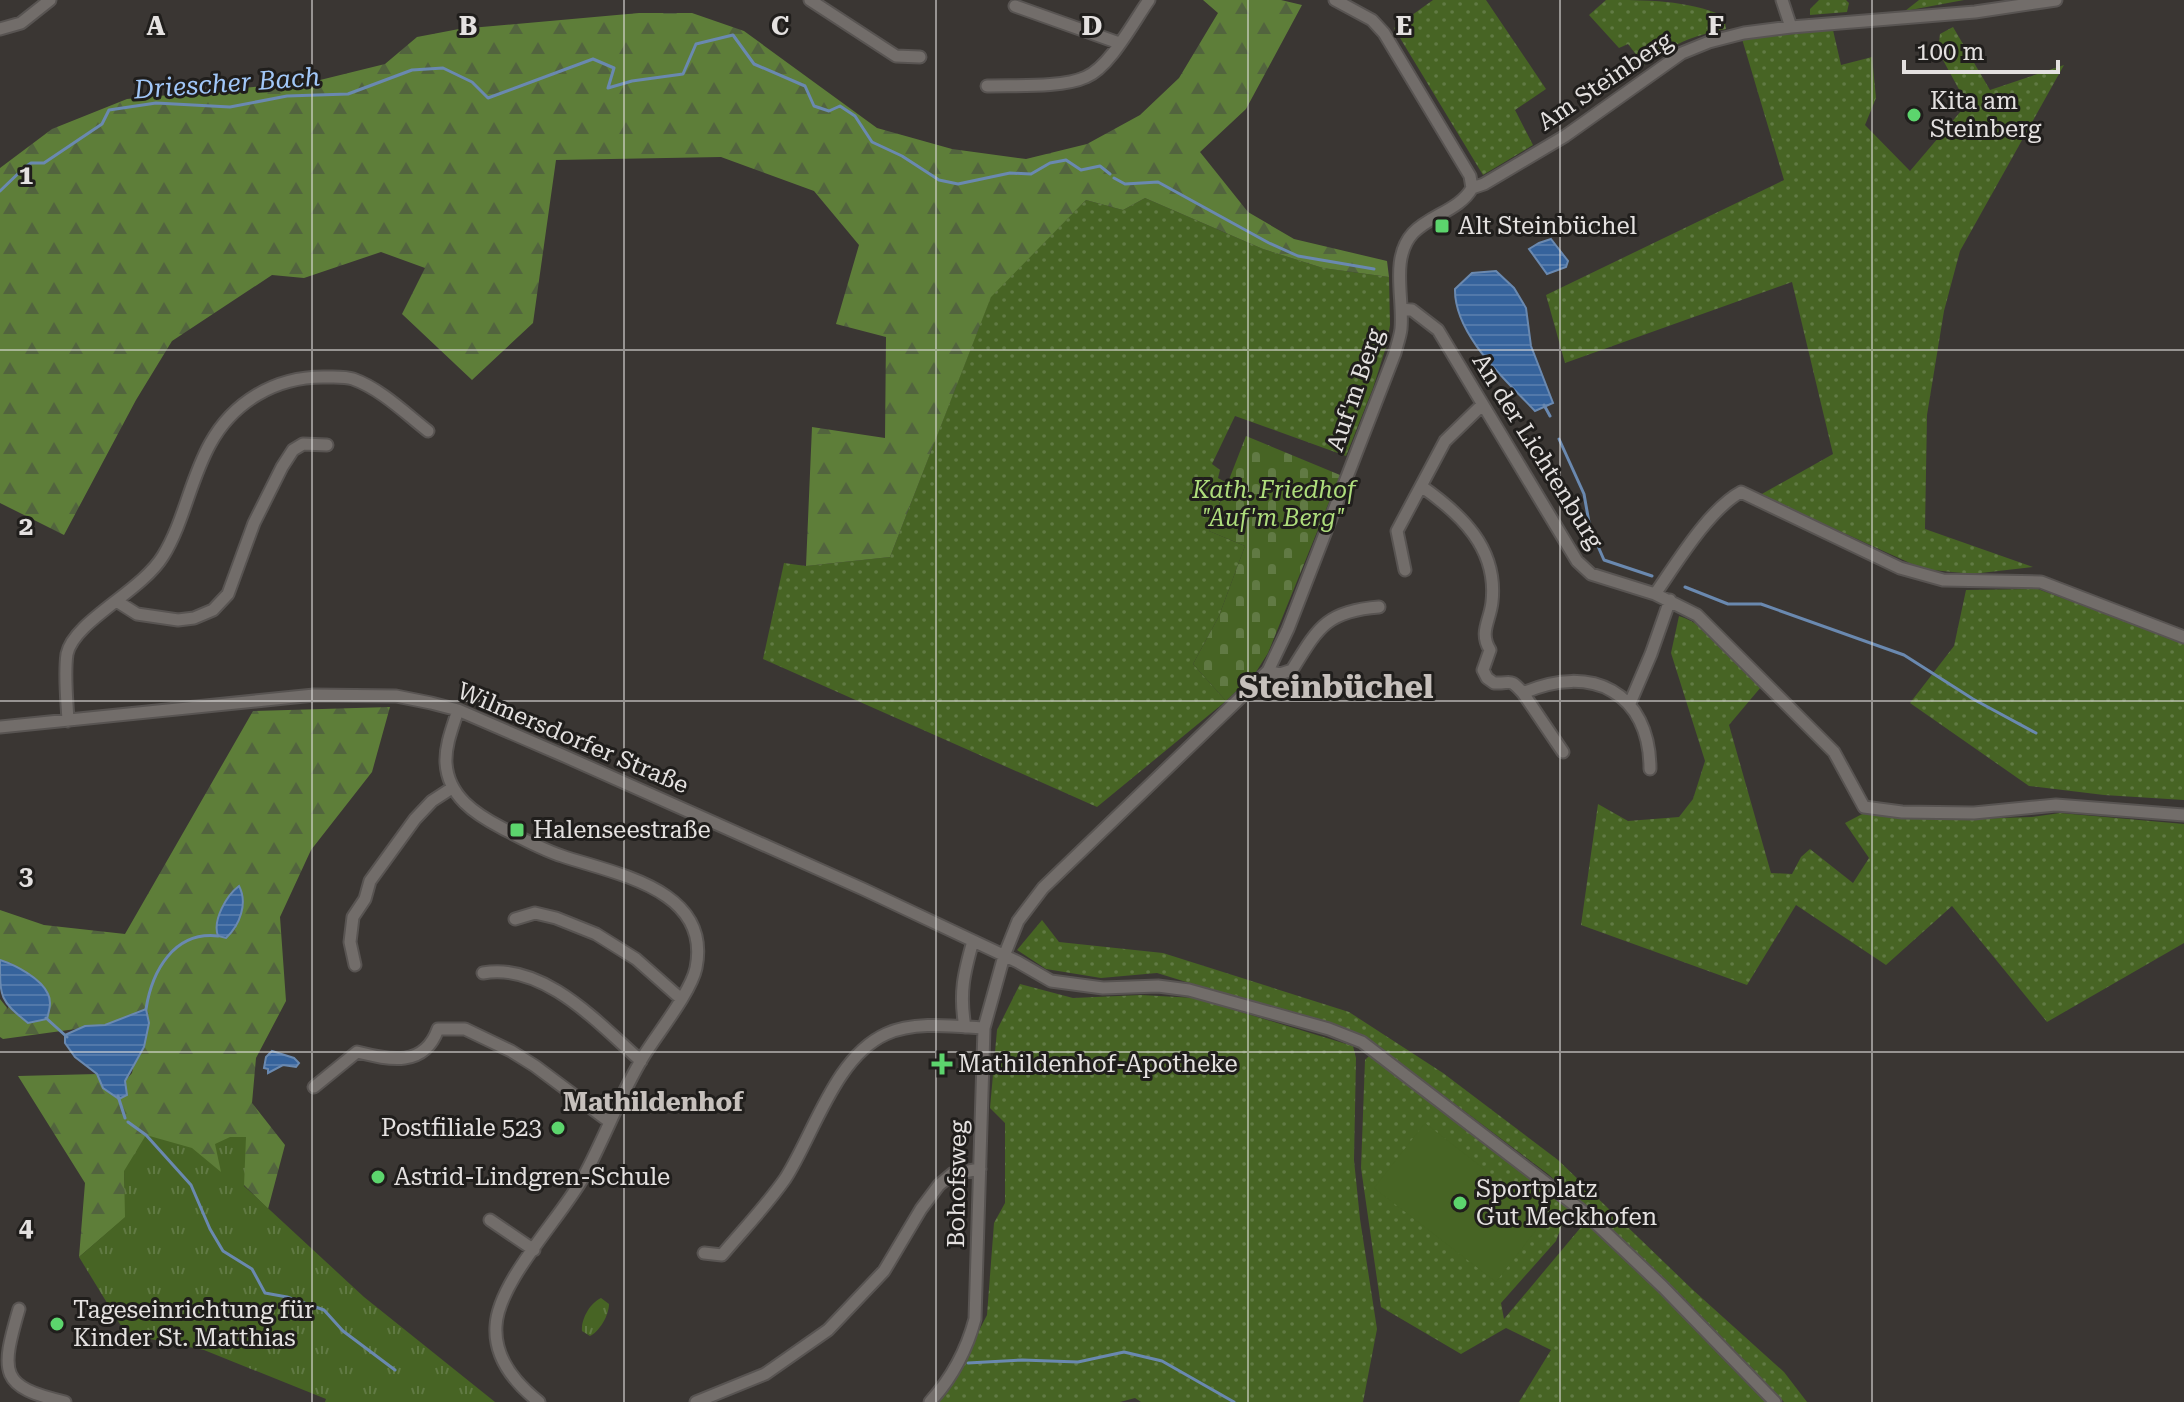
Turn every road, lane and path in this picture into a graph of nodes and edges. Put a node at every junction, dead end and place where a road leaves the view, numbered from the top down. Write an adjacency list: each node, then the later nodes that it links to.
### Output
1 (50, 0): 10 (street)
2 (810, 0): 12 (street)
3 (1149, 0): 11 (street)
4 (1335, 0): 14 (street)
5 (1782, 0): 9 (street)
6 (2056, 0): 7 (street, Am Steinberg)
7 (2000, 4): 9 (street, Am Steinberg)
8 (1015, 6): 11 (street)
9 (1791, 27): 14 (street, Am Steinberg)
10 (0, 29)
11 (1119, 43): 13 (street)
12 (920, 57)
13 (987, 86)
14 (1472, 188): 15 (street, Auf'm Berg)
15 (1401, 309): 16 (street, An der Lichtenburg); 26 (street, Auf'm Berg)
16 (1482, 405): 19 (street); 21 (street, An der Lichtenburg)
17 (428, 431): 23 (street)
18 (327, 445): 23 (street)
19 (1421, 486): 20 (street); 27 (street)
20 (1405, 570)
21 (1655, 594): 22 (street, An der Lichtenburg); 25 (street)
22 (1670, 600): 28 (street); 35 (street, An der Lichtenburg)
23 (118, 602): 30 (street)
24 (1379, 607): 26 (street, Auf'm Berg)
25 (2184, 637)
26 (1268, 671): 38 (street, Auf'm Berg)
27 (1523, 693): 28 (street); 32 (street)
28 (1630, 703): 33 (street)
29 (458, 710): 30 (street, Wilmersdorfer Straße); 34 (street); 37 (street, Wilmersdorfer Straße)
30 (68, 721): 31 (street, Wilmersdorfer Straße)
31 (0, 727)
32 (1563, 752)
33 (1650, 769)
34 (452, 788): 39 (street); 41 (street)
35 (2184, 815)
36 (515, 919): 41 (street)
37 (973, 941): 38 (street, Wilmersdorfer Straße); 42 (street)
38 (1004, 956): 43 (street, Bohofsweg); 56 (street, Wilmersdorfer Straße)
39 (355, 965)
40 (483, 973): 44 (street)
41 (680, 998): 44 (street)
42 (965, 1027): 43 (street); 50 (street)
43 (984, 1028): 47 (street, Bohofsweg)
44 (641, 1061): 46 (street)
45 (314, 1087): 46 (street)
46 (610, 1122): 49 (street)
47 (980, 1169): 54 (street); 55 (street, Bohofsweg)
48 (490, 1220): 49 (street)
49 (534, 1250): 53 (street)
50 (704, 1253)
51 (19, 1309): 52 (street)
52 (65, 1402)
53 (539, 1402)
54 (696, 1402)
55 (930, 1402)
56 (1775, 1402)

